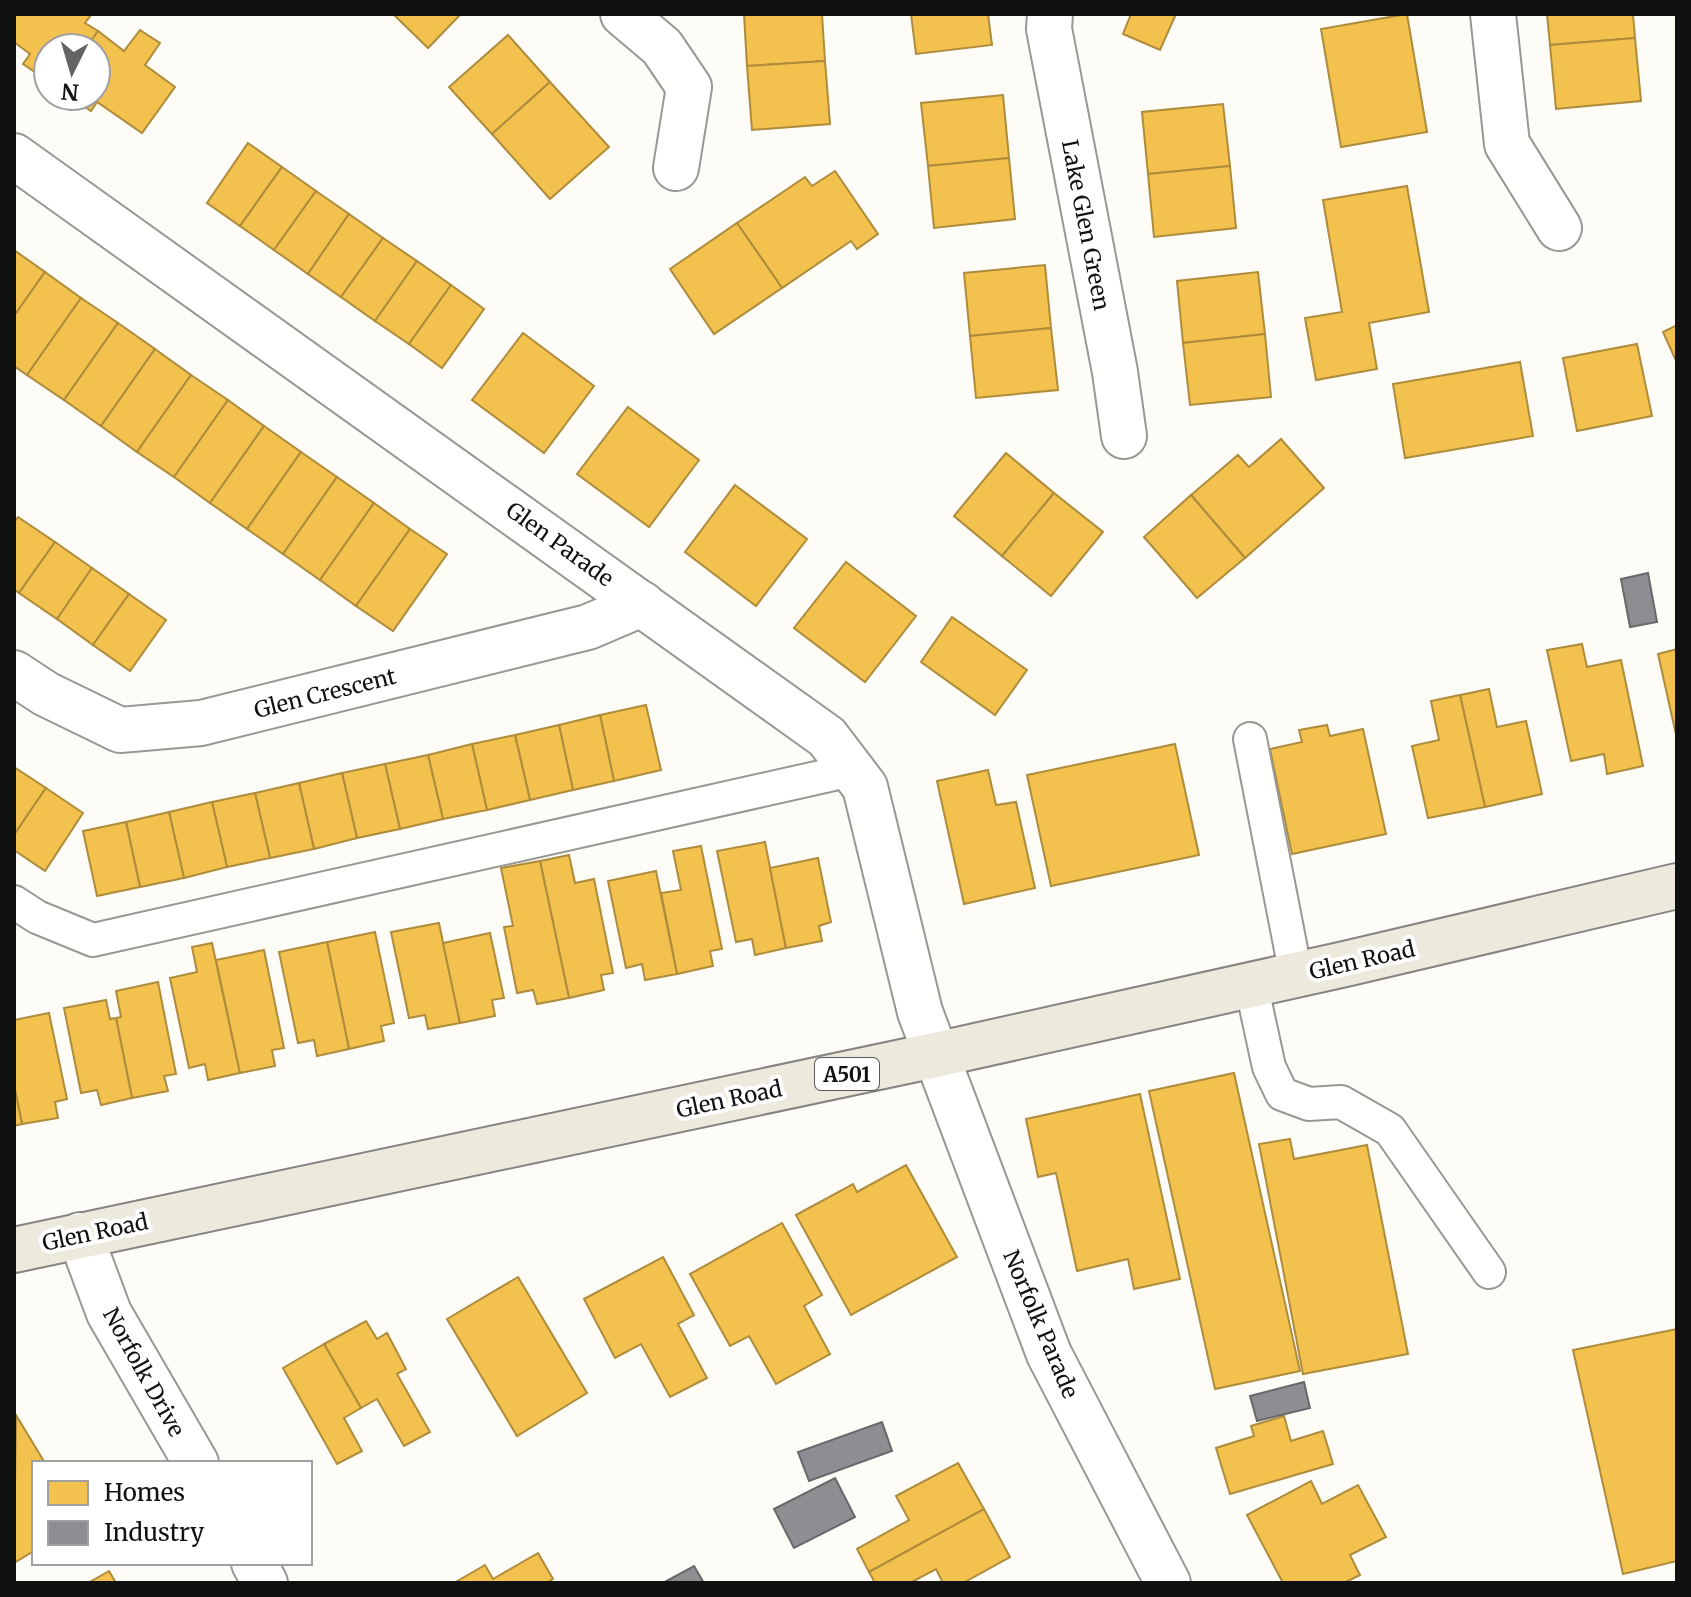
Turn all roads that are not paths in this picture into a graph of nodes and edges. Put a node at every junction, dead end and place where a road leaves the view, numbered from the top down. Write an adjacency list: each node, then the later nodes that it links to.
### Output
1 (623, 14): 5 (street)
2 (1050, 14): 7 (street, Lake Glen Green)
3 (1493, 14): 6 (street)
4 (14, 156): 8 (street, Glen Parade)
5 (676, 168)
6 (1559, 228)
7 (1124, 436)
8 (642, 604): 9 (street, Glen Crescent); 11 (street, Glen Parade)
9 (14, 673)
10 (1250, 739): 14 (lane)
11 (852, 770): 13 (lane); 16 (street, Glen Parade)
12 (1677, 886): 14 (main road, Glen Road / A501)
13 (14, 902)
14 (1296, 975): 15 (main road, Glen Road / A501)
15 (1251, 984): 16 (main road, Glen Road / A501); 19 (lane)
16 (935, 1055): 17 (main road, Glen Road / A501); 23 (street, Norfolk Parade)
17 (80, 1235): 18 (main road, Glen Road / A501); 20 (street, Norfolk Drive)
18 (14, 1250)
19 (1489, 1272)
20 (195, 1461)
21 (255, 1565): 22 (street)
22 (265, 1583)
23 (1168, 1583)

